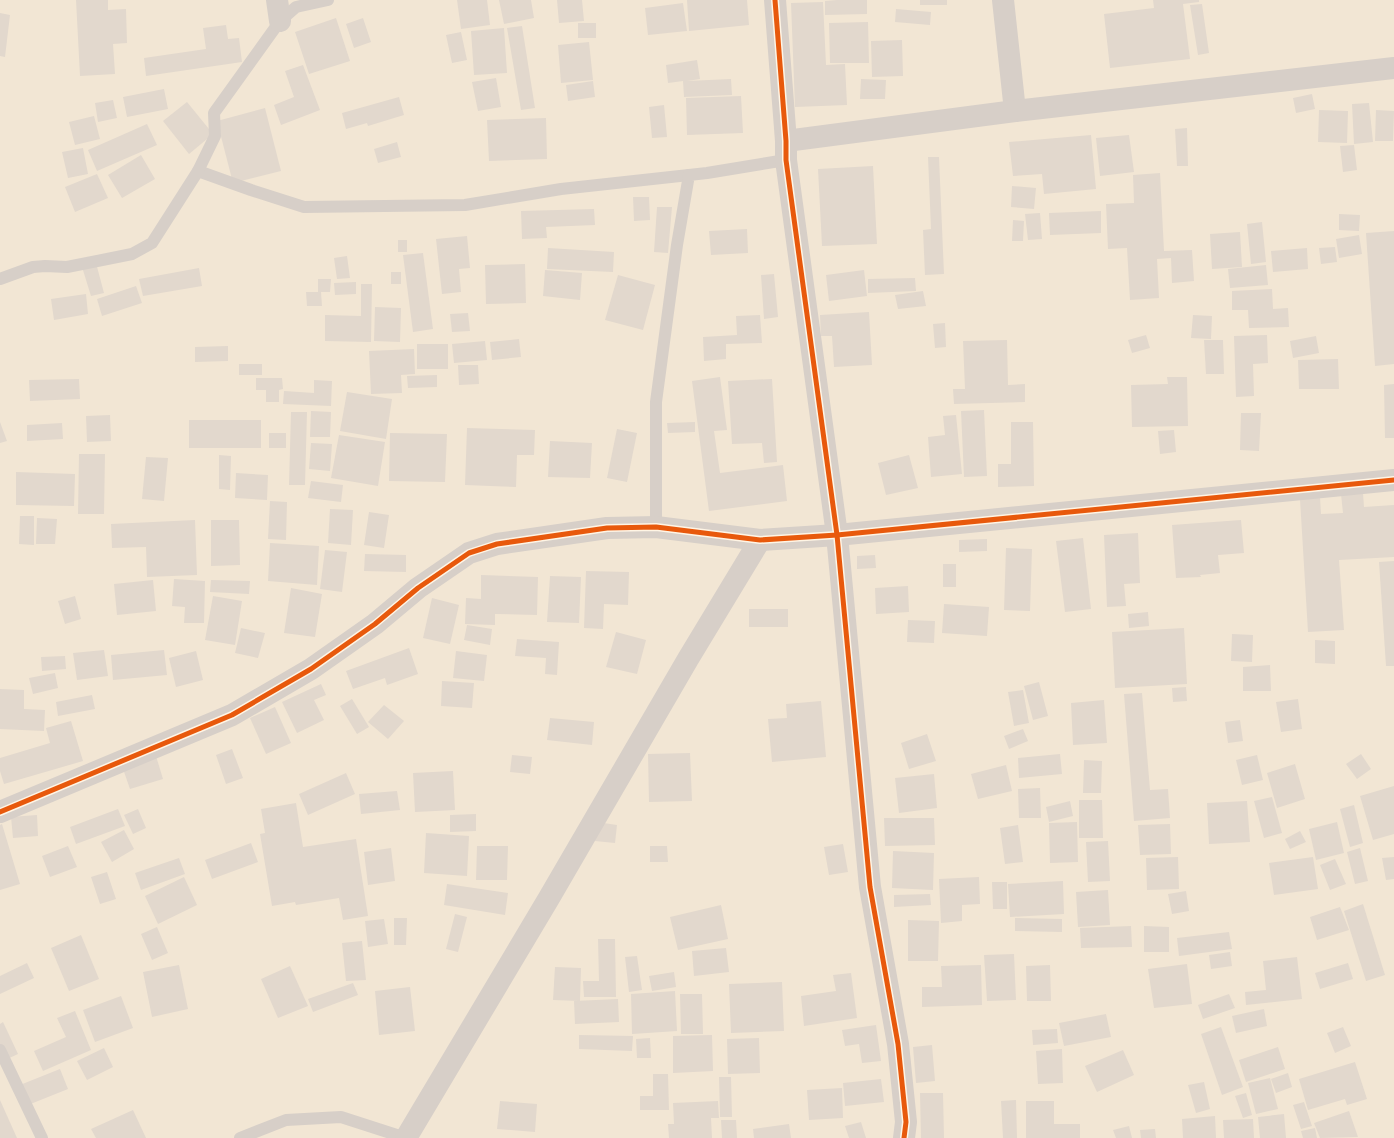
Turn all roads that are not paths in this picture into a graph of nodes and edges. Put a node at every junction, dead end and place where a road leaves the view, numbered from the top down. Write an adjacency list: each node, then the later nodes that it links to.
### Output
1 (328, 0): 4 (lane)
2 (775, 0): 7 (street)
3 (1003, 0): 6 (street)
4 (278, 10): 8 (lane)
5 (1394, 68): 6 (street)
6 (1015, 111): 7 (street)
7 (786, 150): 9 (lane); 13 (street)
8 (198, 171): 9 (lane); 10 (lane)
9 (690, 175): 12 (lane)
10 (0, 279)
11 (1394, 480): 13 (street)
12 (656, 527): 14 (street); 15 (street)
13 (837, 535): 14 (street); 20 (street)
14 (760, 540): 19 (street)
15 (0, 812)
16 (0, 1050): 17 (lane)
17 (42, 1138)
18 (240, 1138): 19 (lane)
19 (406, 1138)
20 (904, 1138)

